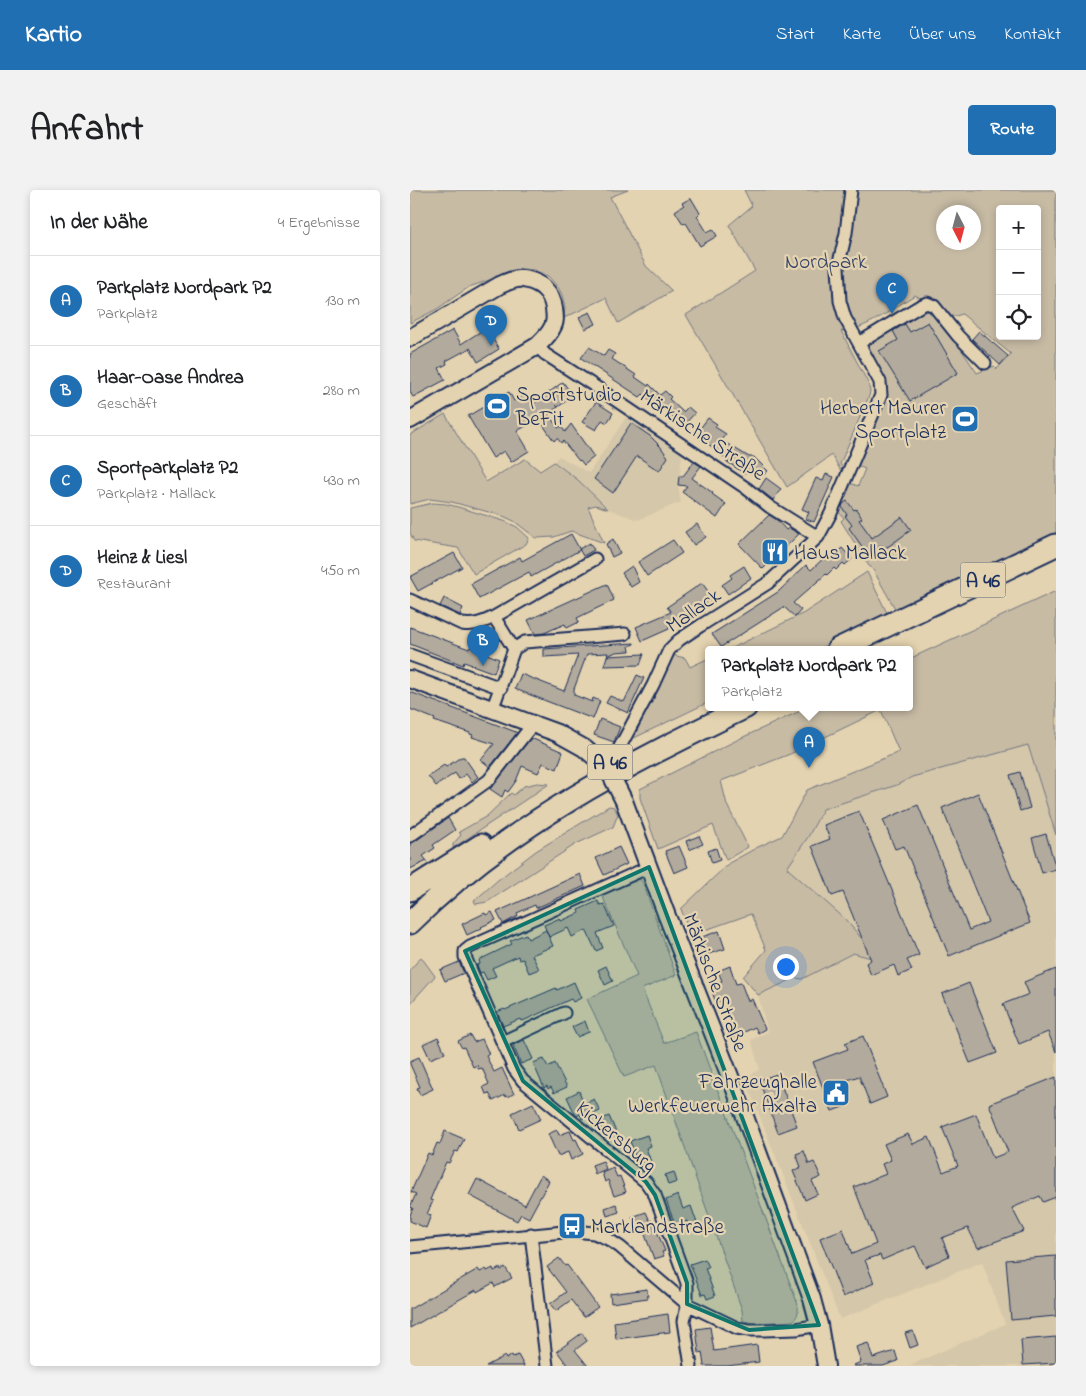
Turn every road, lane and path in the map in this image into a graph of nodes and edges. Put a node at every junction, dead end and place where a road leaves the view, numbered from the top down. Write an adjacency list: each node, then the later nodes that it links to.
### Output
1 (851, 190): 3 (street, Mallack)
2 (410, 338): 4 (main road)
3 (859, 343): 5 (street); 7 (street, Mallack)
4 (537, 346): 6 (main road); 7 (street, Märkische Straße)
5 (985, 363)
6 (410, 420)
7 (818, 537): 24 (street, Mallack, bridge)
8 (1056, 545): 14 (highway, A 46)
9 (1056, 558): 15 (highway, A 46)
10 (595, 559): 12 (street)
11 (410, 600): 12 (street)
12 (494, 617): 16 (street)
13 (625, 634): 16 (street)
14 (844, 646)
15 (872, 646)
16 (514, 648): 19 (street)
17 (410, 654): 19 (street)
18 (410, 679): 20 (main road, Märkische Straße)
19 (501, 688): 20 (street)
20 (492, 710): 23 (main road, Märkische Straße)
21 (711, 711): 25 (highway, A 46)
22 (738, 711): 30 (highway, A 46)
23 (533, 724): 24 (main road, Märkische Straße); 26 (street)
24 (600, 762): 27 (main road, Märkische Straße, bridge)
25 (507, 826): 28 (highway); 29 (highway, A 46)
26 (410, 836)
27 (649, 867): 32 (street, Kickersburg); 36 (main road, Märkische Straße)
28 (410, 890)
29 (410, 904)
30 (410, 923)
31 (564, 1013): 32 (street)
32 (502, 1042): 35 (street, Kickersburg)
33 (530, 1234): 34 (street); 35 (street); 37 (street)
34 (410, 1247)
35 (687, 1304): 36 (street); 38 (street)
36 (819, 1325): 39 (main road, Märkische Straße)
37 (547, 1366)
38 (690, 1366)
39 (826, 1366)

